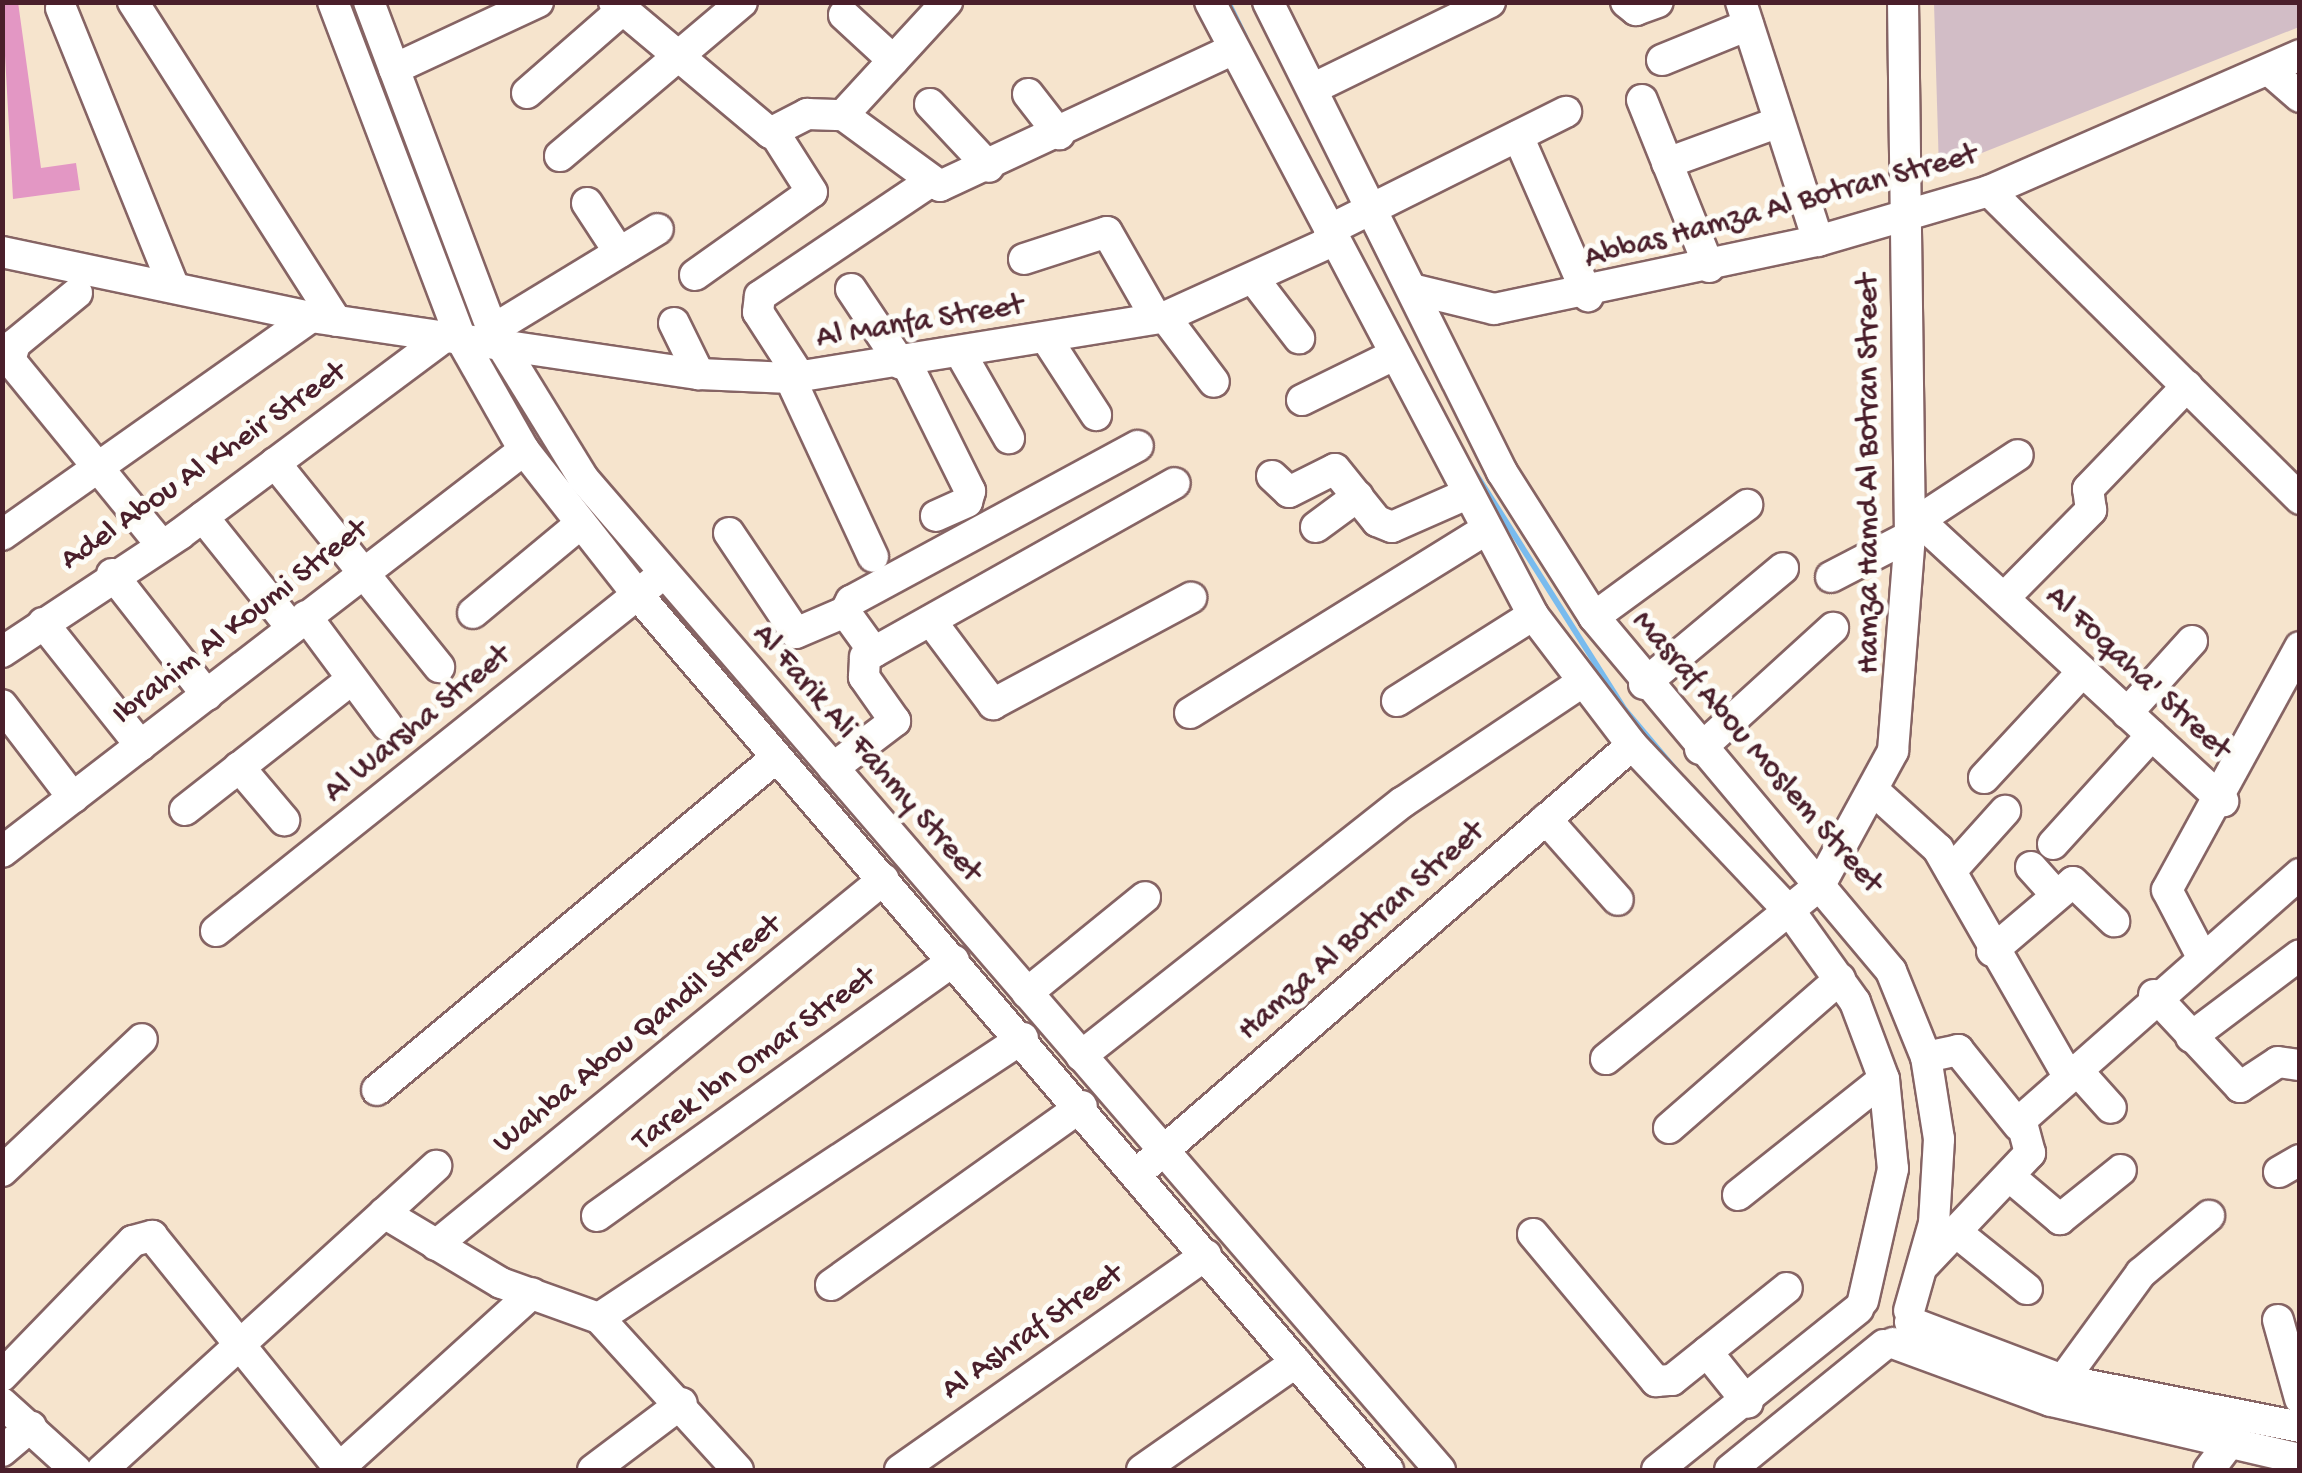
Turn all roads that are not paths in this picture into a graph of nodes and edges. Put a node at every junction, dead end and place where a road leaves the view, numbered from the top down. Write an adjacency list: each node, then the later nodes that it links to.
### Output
1 (133, 2): 59 (street)
2 (333, 2): 65 (street)
3 (369, 2): 22 (street, Al Farik Ali Fahmy Street)
4 (538, 2): 22 (street)
5 (742, 2): 21 (street)
6 (947, 2): 19 (street)
7 (1210, 2): 17 (street)
8 (1268, 2): 24 (street, Masraf Abou Moslem Street)
9 (1490, 2): 24 (street)
10 (1626, 2): 11 (street)
11 (1658, 2)
12 (1903, 2): 43 (street, Hamza Hamd Al Botran Street)
13 (60, 8): 53 (street)
14 (631, 9): 21 (street); 25 (street)
15 (1745, 14): 20 (street); 32 (street)
16 (844, 16): 19 (street)
17 (1234, 49): 34 (street); 45 (street)
18 (2300, 55): 23 (street, Abbas Hamza Al Botran Street)
19 (894, 60): 31 (street)
20 (1662, 60)
21 (682, 61): 33 (street); 36 (street)
22 (394, 70): 62 (street, Al Farik Ali Fahmy Street)
23 (2269, 70): 27 (street); 40 (street, Abbas Hamza Al Botran Street)
24 (1312, 89): 42 (street, Masraf Abou Moslem Street)
25 (527, 94)
26 (1028, 94): 34 (street)
27 (2300, 98)
28 (1642, 100): 37 (street)
29 (930, 104): 38 (street)
30 (1566, 112): 35 (street, Al Manfa Street)
31 (843, 115): 33 (street); 39 (street)
32 (1779, 122): 37 (street); 46 (street)
33 (775, 134): 51 (street)
34 (1059, 134): 38 (street)
35 (1518, 136): 42 (street, Al Manfa Street); 57 (street)
36 (560, 156)
37 (1667, 164): 50 (street)
38 (989, 167): 39 (street)
39 (928, 183): 70 (street)
40 (1988, 191): 43 (street, Abbas Hamza Al Botran Street); 72 (street)
41 (586, 203): 48 (street)
42 (1372, 206): 45 (street, Al Manfa Street); 54 (street, Masraf Abou Moslem Street)
43 (1906, 215): 46 (street, Abbas Hamza Al Botran Street); 89 (street, Hamza Hamd Al Botran Street)
44 (658, 229): 48 (street)
45 (1332, 235): 52 (street, Al Manfa Street); 66 (street)
46 (1818, 241): 50 (street, Abbas Hamza Al Botran Street)
47 (2, 252): 53 (street, Al Manfa Street)
48 (619, 252): 62 (street)
49 (1024, 258): 58 (street)
50 (1710, 267): 57 (street, Abbas Hamza Al Botran Street)
51 (696, 275)
52 (1256, 282): 58 (street, Al Manfa Street); 64 (street)
53 (172, 286): 59 (street, Al Manfa Street)
54 (1412, 289): 57 (street, Abbas Hamza Al Botran Street); 61 (street, Masraf Abou Moslem Street)
55 (852, 290): 68 (street)
56 (76, 294): 80 (street)
57 (1588, 296)
58 (1160, 318): 63 (street, Al Manfa Street); 71 (street)
59 (324, 319): 65 (street, Al Manfa Street); 80 (street)
60 (674, 323): 69 (street)
61 (1431, 326): 66 (street); 108 (street, Masraf Abou Moslem Street)
62 (496, 338): 65 (street, Al Manfa Street); 69 (street, Al Manfa Street); 100 (street, Al Farik Ali Fahmy Street)
63 (1046, 338): 67 (street, Al Manfa Street); 74 (street)
64 (1299, 338)
65 (453, 339): 77 (street); 79 (street, Adel Abou Al Kheir Street)
66 (1389, 351): 73 (street); 83 (street)
67 (962, 354): 68 (street, Al Manfa Street); 75 (street)
68 (904, 364): 70 (street, Al Manfa Street); 87 (street)
69 (699, 374): 70 (street, Al Manfa Street)
70 (795, 378): 96 (street)
71 (1214, 382)
72 (2187, 386): 85 (street); 104 (street, Al Foqaha' Street)
73 (1302, 400)
74 (1096, 415)
75 (1009, 438)
76 (1138, 446): 105 (street)
77 (524, 450): 90 (street); 98 (street, Ibrahim Al Koumi Street)
78 (2018, 455): 89 (street)
79 (275, 463): 88 (street, Adel Abou Al Kheir Street); 98 (street)
80 (98, 468): 94 (street); 95 (street)
81 (1272, 476): 84 (street)
82 (1174, 483): 109 (street)
83 (1464, 495): 84 (street); 92 (street)
84 (1358, 496): 91 (street)
85 (2300, 499)
86 (1747, 505): 108 (street)
87 (936, 516)
88 (203, 517): 95 (street, Adel Abou Al Kheir Street); 110 (street)
89 (1913, 523): 101 (street); 104 (street, Al Foqaha' Street); 136 (street, Hamza Hamd Al Botran Street)
90 (578, 524): 102 (street); 106 (street)
91 (1316, 527)
92 (1485, 530): 107 (street); 126 (street)
93 (729, 533): 105 (street)
94 (2, 536)
95 (158, 542): 99 (street, Adel Abou Al Kheir Street)
96 (874, 557)
97 (1783, 568): 121 (street)
98 (362, 572): 110 (street, Ibrahim Al Koumi Street); 117 (street)
99 (112, 574): 111 (street, Adel Abou Al Kheir Street); 122 (street)
100 (664, 574): 102 (street, Al Warsha Street); 134 (street, Al Farik Ali Fahmy Street)
101 (1831, 576)
102 (636, 594): 132 (street); 156 (street, Al Warsha Street)
103 (1192, 598): 109 (street)
104 (2004, 598): 118 (street, Al Foqaha' Street)
105 (845, 612): 115 (street)
106 (473, 613)
107 (1533, 615): 120 (street); 123 (street)
108 (1594, 617): 121 (street, Masraf Abou Moslem Street)
109 (931, 621): 115 (street)
110 (299, 622): 119 (street); 122 (street, Ibrahim Al Koumi Street)
111 (42, 623): 114 (street, Adel Abou Al Kheir Street); 130 (street)
112 (1833, 628): 131 (street)
113 (2192, 641): 125 (street)
114 (5, 644)
115 (874, 652): 134 (street)
116 (2297, 658): 139 (street, Al Foqaha' Street)
117 (439, 667)
118 (2082, 672): 125 (street, Al Foqaha' Street); 135 (street)
119 (352, 678): 127 (street); 133 (street)
120 (1581, 683): 129 (street); 167 (street)
121 (1644, 684): 131 (street, Masraf Abou Moslem Street)
122 (207, 695): 130 (street, Ibrahim Al Koumi Street)
123 (1397, 701)
124 (2, 705): 138 (street)
125 (2127, 712): 128 (street, Al Foqaha' Street)
126 (1190, 713)
127 (387, 726)
128 (2152, 736): 139 (street, Al Foqaha' Street); 144 (street)
129 (1632, 745): 142 (street, Hamza Al Botran Street); 154 (street)
130 (140, 746): 138 (street, Ibrahim Al Koumi Street)
131 (1700, 749): 150 (street, Masraf Abou Moslem Street)
132 (778, 757): 137 (street); 173 (street)
133 (239, 767): 140 (street); 143 (street)
134 (835, 770): 137 (street); 162 (street, Al Farik Ali Fahmy Street)
135 (1984, 778)
136 (1873, 790): 147 (street); 150 (street, Hamza Hamd Al Botran Street)
137 (808, 792): 149 (street)
138 (73, 798): 145 (street, Ibrahim Al Koumi Street)
139 (2223, 801): 158 (street, Al Foqaha' Street)
140 (185, 810)
141 (2005, 811): 147 (street)
142 (1546, 819): 153 (street); 178 (street, Hamza Al Botran Street)
143 (284, 820)
144 (2053, 844)
145 (5, 845)
146 (2031, 867): 151 (street)
147 (1950, 871): 157 (street)
148 (2300, 874): 158 (street)
149 (884, 879): 160 (street); 190 (street, Wahba Abou Qandil Street)
150 (1820, 885): 154 (street, Hamza Hamd Al Botran Street); 168 (street, Masraf Abou Moslem Street)
151 (2056, 895): 155 (street); 157 (street)
152 (1145, 897): 162 (street)
153 (1618, 900)
154 (1792, 914): 161 (street); 169 (street, Hamza Hamd Al Botran Street)
155 (2114, 921)
156 (216, 930)
157 (1992, 951): 171 (street)
158 (2200, 953): 163 (street)
159 (2300, 955): 164 (street)
160 (954, 960): 165 (street); 186 (street, Tarek Ibn Omar Street)
161 (1840, 978): 172 (street); 177 (street)
162 (1027, 993): 167 (street, Al Farik Ali Fahmy Street)
163 (2154, 995): 164 (street); 171 (street)
164 (2190, 1037): 170 (street)
165 (1023, 1038): 174 (street); 198 (street)
166 (142, 1040): 181 (street)
167 (1081, 1056): 178 (street, Al Farik Ali Fahmy Street)
168 (1926, 1057): 176 (street); 192 (street, Masraf Abou Moslem Street)
169 (1606, 1058)
170 (2300, 1066)
171 (2072, 1072): 175 (street); 176 (street)
172 (1884, 1079): 184 (street); 197 (street)
173 (377, 1090)
174 (1082, 1106): 182 (street); 193 (street)
175 (2111, 1108)
176 (2019, 1126): 183 (street)
177 (1668, 1128)
178 (1164, 1151): 182 (street, Hamza Al Botran Street); 224 (street, Al Farik Ali Fahmy Street)
179 (436, 1166): 185 (street)
180 (2121, 1170): 183 (street)
181 (2, 1171)
182 (1138, 1173): 191 (street)
183 (2010, 1176): 188 (street)
184 (1738, 1195)
185 (384, 1212): 190 (street); 201 (street)
186 (597, 1216)
187 (2209, 1216): 205 (street)
188 (1956, 1232): 192 (street); 195 (street)
189 (1532, 1234): 202 (street)
190 (436, 1245): 196 (street)
191 (1206, 1255): 203 (street); 221 (street, Al Ashraf Street)
192 (1925, 1264): 200 (street, Masraf Abou Moslem Street)
193 (831, 1285)
194 (1787, 1288): 202 (street)
195 (2027, 1289)
196 (532, 1294): 198 (street); 218 (street)
197 (1860, 1305): 200 (street); 200 (street); 207 (street)
198 (599, 1318): 209 (street)
199 (2278, 1320): 206 (street)
200 (1899, 1330): 205 (street); 212 (street); 215 (street)
201 (241, 1344): 204 (street); 217 (street); 218 (street)
202 (1707, 1352): 207 (street)
203 (1296, 1362): 222 (street); 223 (street)
204 (2, 1376)
205 (2063, 1380): 210 (street)
206 (2300, 1399)
207 (1748, 1403): 225 (street)
208 (2, 1404): 211 (street)
209 (682, 1404): 219 (street); 220 (street)
210 (2300, 1427)
211 (31, 1428): 213 (street); 216 (street)
212 (2228, 1445): 214 (street); 227 (street)
213 (2, 1451)
214 (2300, 1458)
215 (1766, 1461): 226 (street)
216 (76, 1470)
217 (102, 1470)
218 (339, 1470)
219 (594, 1470)
220 (738, 1470)
221 (900, 1470)
222 (1142, 1470)
223 (1388, 1470)
224 (1440, 1470)
225 (1657, 1470)
226 (1730, 1470)
227 (2209, 1470)

